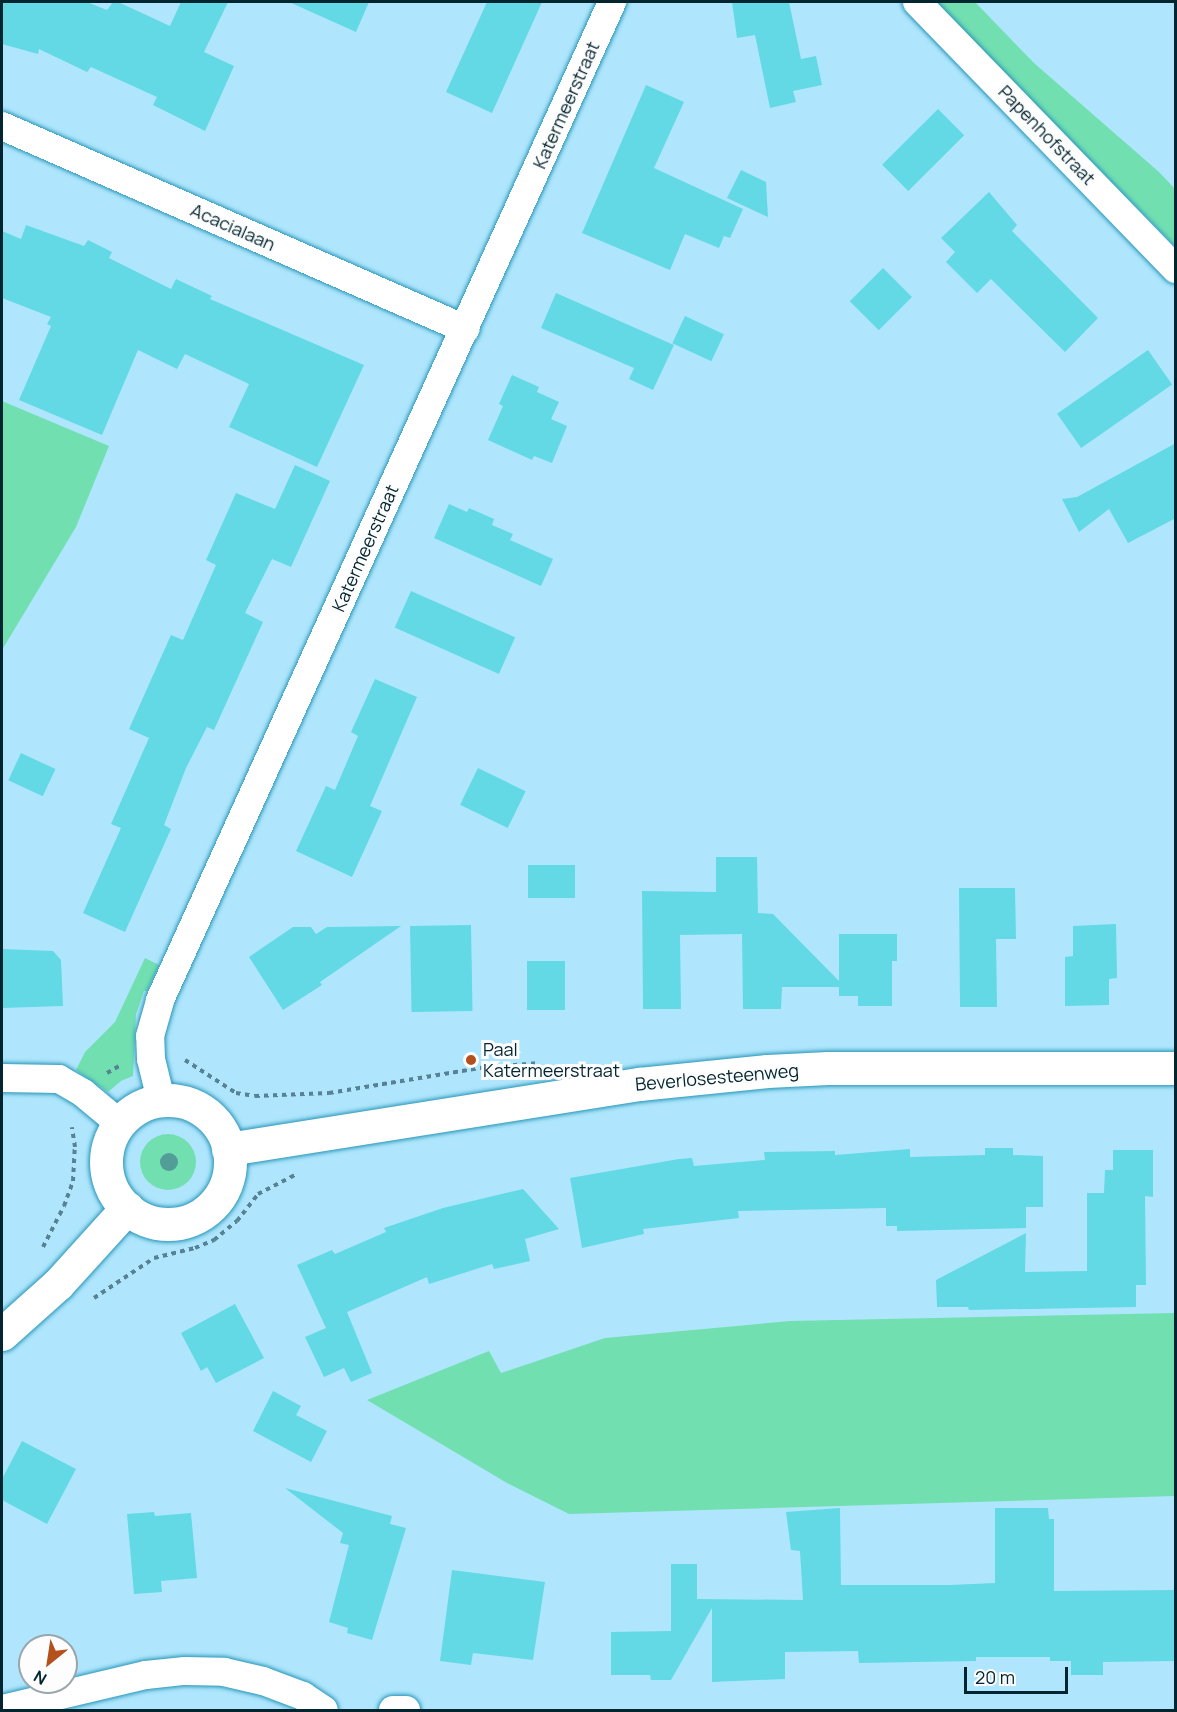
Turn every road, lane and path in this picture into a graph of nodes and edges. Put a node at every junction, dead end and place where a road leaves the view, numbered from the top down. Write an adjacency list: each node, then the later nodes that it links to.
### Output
1 (612, 2): 5 (street, Katermeerstraat)
2 (917, 2): 4 (street, Papenhofstraat)
3 (2, 126): 5 (street, Acacialaan)
4 (1176, 269)
5 (465, 330): 12 (street, Katermeerstraat)
6 (176, 1058): 7 (path)
7 (544, 1063)
8 (125, 1064): 10 (path)
9 (1176, 1068): 15 (street, Beverlosesteenweg)
10 (102, 1076)
11 (2, 1078): 14 (street)
12 (161, 1100): 14 (street); 15 (street)
13 (72, 1118): 18 (path)
14 (118, 1124): 17 (street)
15 (228, 1149): 17 (street)
16 (298, 1174): 19 (path)
17 (127, 1208): 20 (street)
18 (39, 1256)
19 (88, 1302)
20 (2, 1334)
21 (2, 1709): 22 (street)
22 (324, 1710)
23 (393, 1710): 24 (street)
24 (406, 1710)

